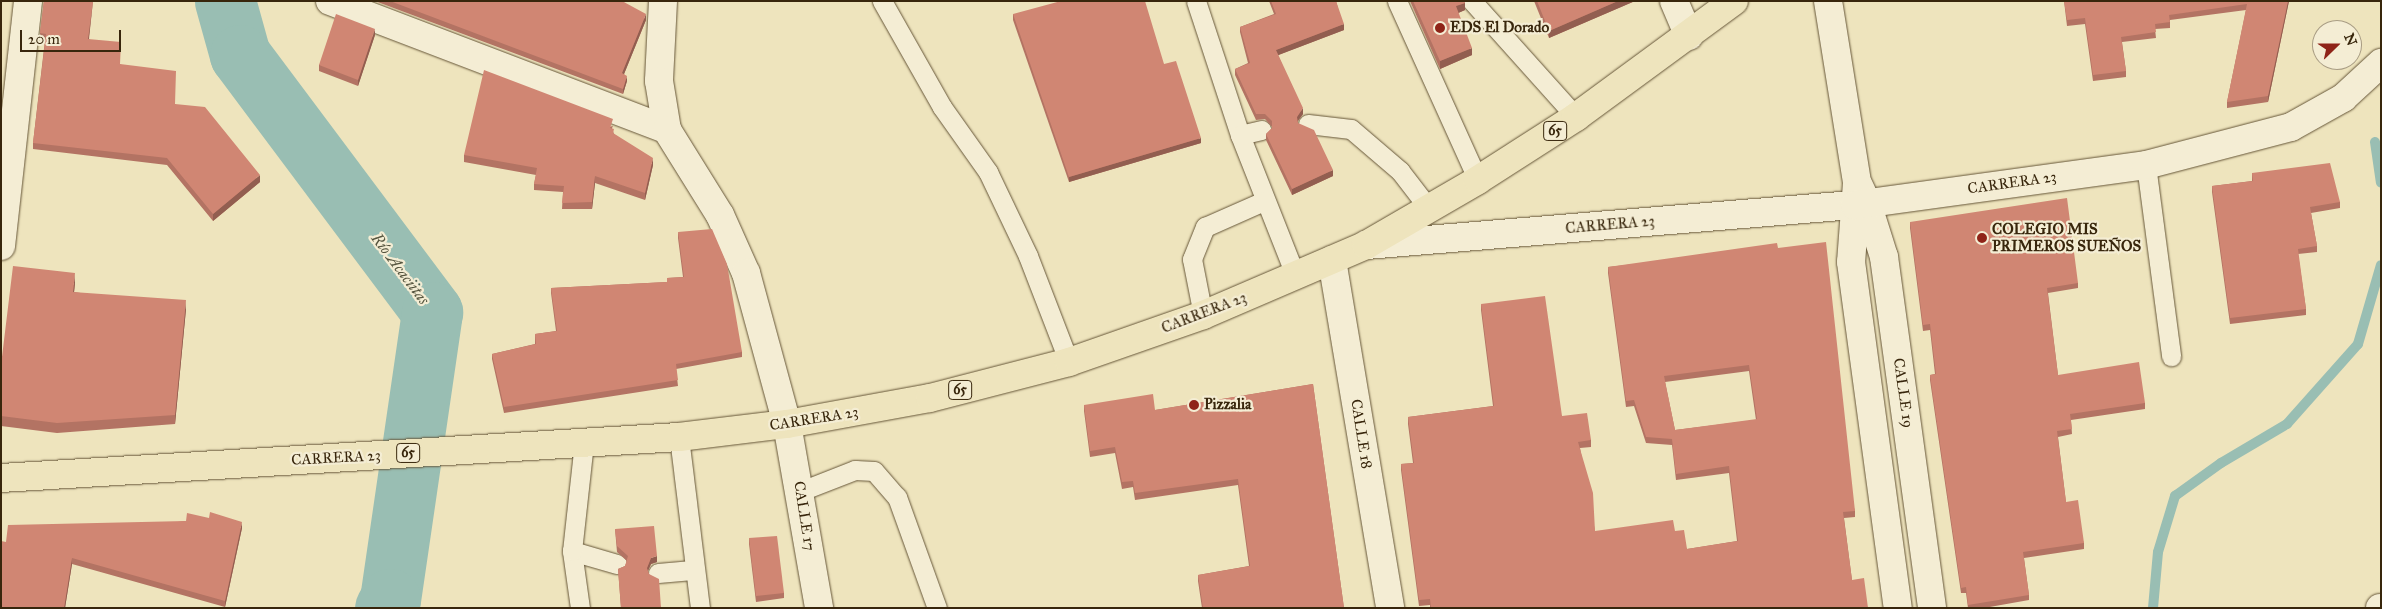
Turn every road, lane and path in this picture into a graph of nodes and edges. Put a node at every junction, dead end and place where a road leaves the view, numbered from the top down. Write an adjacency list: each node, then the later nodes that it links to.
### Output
1 (28, 1): 24 (street)
2 (330, 1): 15 (street)
3 (663, 1): 15 (street)
4 (882, 1): 29 (lane)
5 (1196, 1): 17 (lane)
6 (1397, 1): 19 (lane)
7 (1472, 1): 13 (lane)
8 (1674, 1): 11 (street)
9 (1734, 1): 11 (main road, 65)
10 (1828, 1): 20 (street, CALLE 19)
11 (1689, 36): 13 (main road, 65)
12 (2381, 63): 18 (street, CARRERA 23)
13 (1576, 117): 19 (main road, 65)
14 (1308, 124): 22 (lane)
15 (667, 130): 30 (street, CALLE 17)
16 (1261, 130): 17 (lane)
17 (1240, 136): 21 (lane)
18 (2146, 164): 20 (street, CARRERA 23); 28 (lane)
19 (1478, 180): 22 (main road, 65)
20 (1860, 197): 23 (street, CARRERA 23); 44 (street, CALLE 19); 45 (street, CALLE 19)
21 (1264, 201): 26 (lane); 27 (lane)
22 (1430, 210): 23 (main road, 65)
23 (1366, 245): 25 (main road, CARRERA 23 / 65)
24 (1, 246)
25 (1332, 260): 26 (main road, CARRERA 23 / 65); 43 (street, CALLE 18)
26 (1296, 277): 27 (main road, CARRERA 23 / 65)
27 (1203, 315): 29 (main road, CARRERA 23 / 65)
28 (2172, 356)
29 (1069, 362): 30 (main road, CARRERA 23 / 65)
30 (787, 424): 31 (main road, CARRERA 23 / 65); 34 (street, CALLE 17)
31 (679, 437): 32 (main road, CARRERA 23 / 65); 37 (lane)
32 (576, 443): 33 (main road, CARRERA 23 / 65); 35 (lane)
33 (1, 478)
34 (801, 492): 41 (street, CALLE 17); 42 (lane)
35 (572, 551): 36 (lane); 39 (lane)
36 (618, 564)
37 (695, 570): 38 (lane); 40 (lane)
38 (658, 572)
39 (580, 608)
40 (700, 608)
41 (819, 608)
42 (937, 608)
43 (1390, 608)
44 (1898, 608)
45 (1932, 608)

